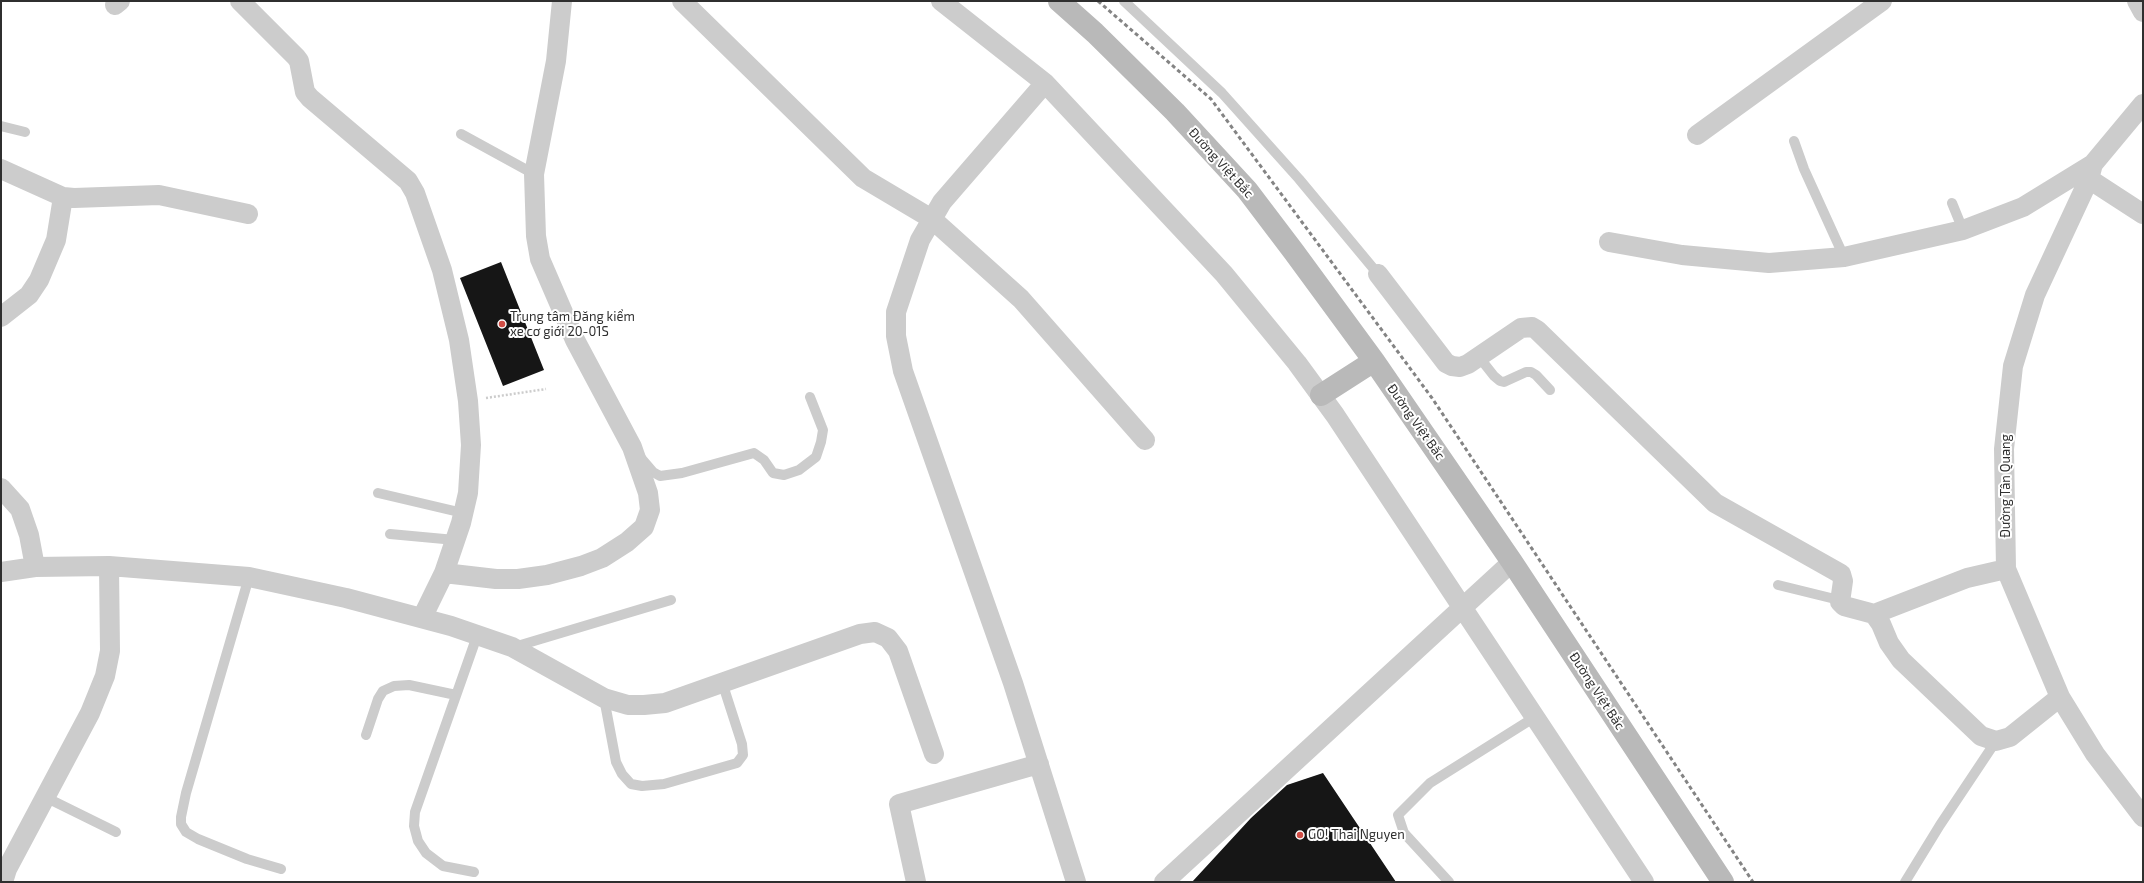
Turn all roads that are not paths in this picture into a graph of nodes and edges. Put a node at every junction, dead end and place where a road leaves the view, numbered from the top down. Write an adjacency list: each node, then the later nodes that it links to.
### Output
1 (240, 1): 39 (street)
2 (562, 1): 19 (street)
3 (682, 1): 24 (street)
4 (941, 1): 10 (street)
5 (1059, 1): 31 (main road, Đường Việt Bắc)
6 (1124, 1): 28 (lane)
7 (1882, 1): 15 (street)
8 (2137, 1): 9 (street)
9 (2143, 12)
10 (1045, 83): 24 (street); 33 (street)
11 (2143, 104): 18 (street, Đường Tân Quang)
12 (1, 126): 13 (lane)
13 (25, 132)
14 (461, 134): 19 (lane)
15 (1697, 135)
16 (1794, 141): 27 (lane)
17 (1, 169): 20 (street)
18 (2091, 171): 23 (street); 25 (street); 45 (street, Đường Tân Quang)
19 (534, 174): 36 (street)
20 (63, 197): 22 (street); 29 (street)
21 (1952, 203): 25 (lane)
22 (248, 214)
23 (2143, 214)
24 (932, 219): 35 (street); 65 (street)
25 (1963, 230): 27 (street)
26 (1609, 242): 27 (street)
27 (1844, 257)
28 (1378, 274): 30 (street)
29 (1, 316)
30 (1479, 357): 32 (lane); 51 (street)
31 (1374, 361): 33 (main road); 42 (main road, Đường Việt Bắc)
32 (1550, 390)
33 (1321, 395): 52 (street)
34 (810, 397): 36 (lane)
35 (1145, 440)
36 (632, 447): 47 (street)
37 (1, 488): 44 (street)
38 (378, 493): 39 (lane)
39 (463, 513): 41 (street)
40 (390, 534): 41 (lane)
41 (455, 540): 47 (street)
42 (1512, 562): 52 (street); 77 (main road, Đường Việt Bắc)
43 (109, 566): 44 (street); 48 (street); 66 (street)
44 (35, 567): 46 (street)
45 (2006, 569): 53 (street); 59 (street, Đường Tân Quang)
46 (1, 572)
47 (444, 573): 54 (street)
48 (249, 577): 54 (street); 69 (lane)
49 (1778, 585): 51 (lane)
50 (671, 600): 56 (lane)
51 (1839, 600): 53 (street)
52 (1463, 607): 61 (street); 74 (street)
53 (1874, 614): 63 (street)
54 (422, 618): 55 (street)
55 (477, 636): 56 (street); 58 (lane)
56 (512, 647): 60 (street)
57 (722, 682): 60 (street); 60 (lane); 64 (street)
58 (456, 695): 62 (lane); 70 (lane)
59 (2060, 697): 63 (street); 67 (street, Đường Tân Quang)
60 (604, 698)
61 (1534, 717): 75 (lane); 76 (street)
62 (366, 735)
63 (1996, 741): 78 (lane)
64 (934, 754)
65 (1039, 764): 72 (street); 73 (street)
66 (45, 798): 68 (lane); 71 (street)
67 (2143, 817)
68 (116, 832)
69 (281, 869)
70 (474, 872)
71 (3, 882)
72 (916, 882)
73 (1076, 882)
74 (1164, 882)
75 (1449, 882)
76 (1644, 882)
77 (1723, 882)
78 (1905, 882)

